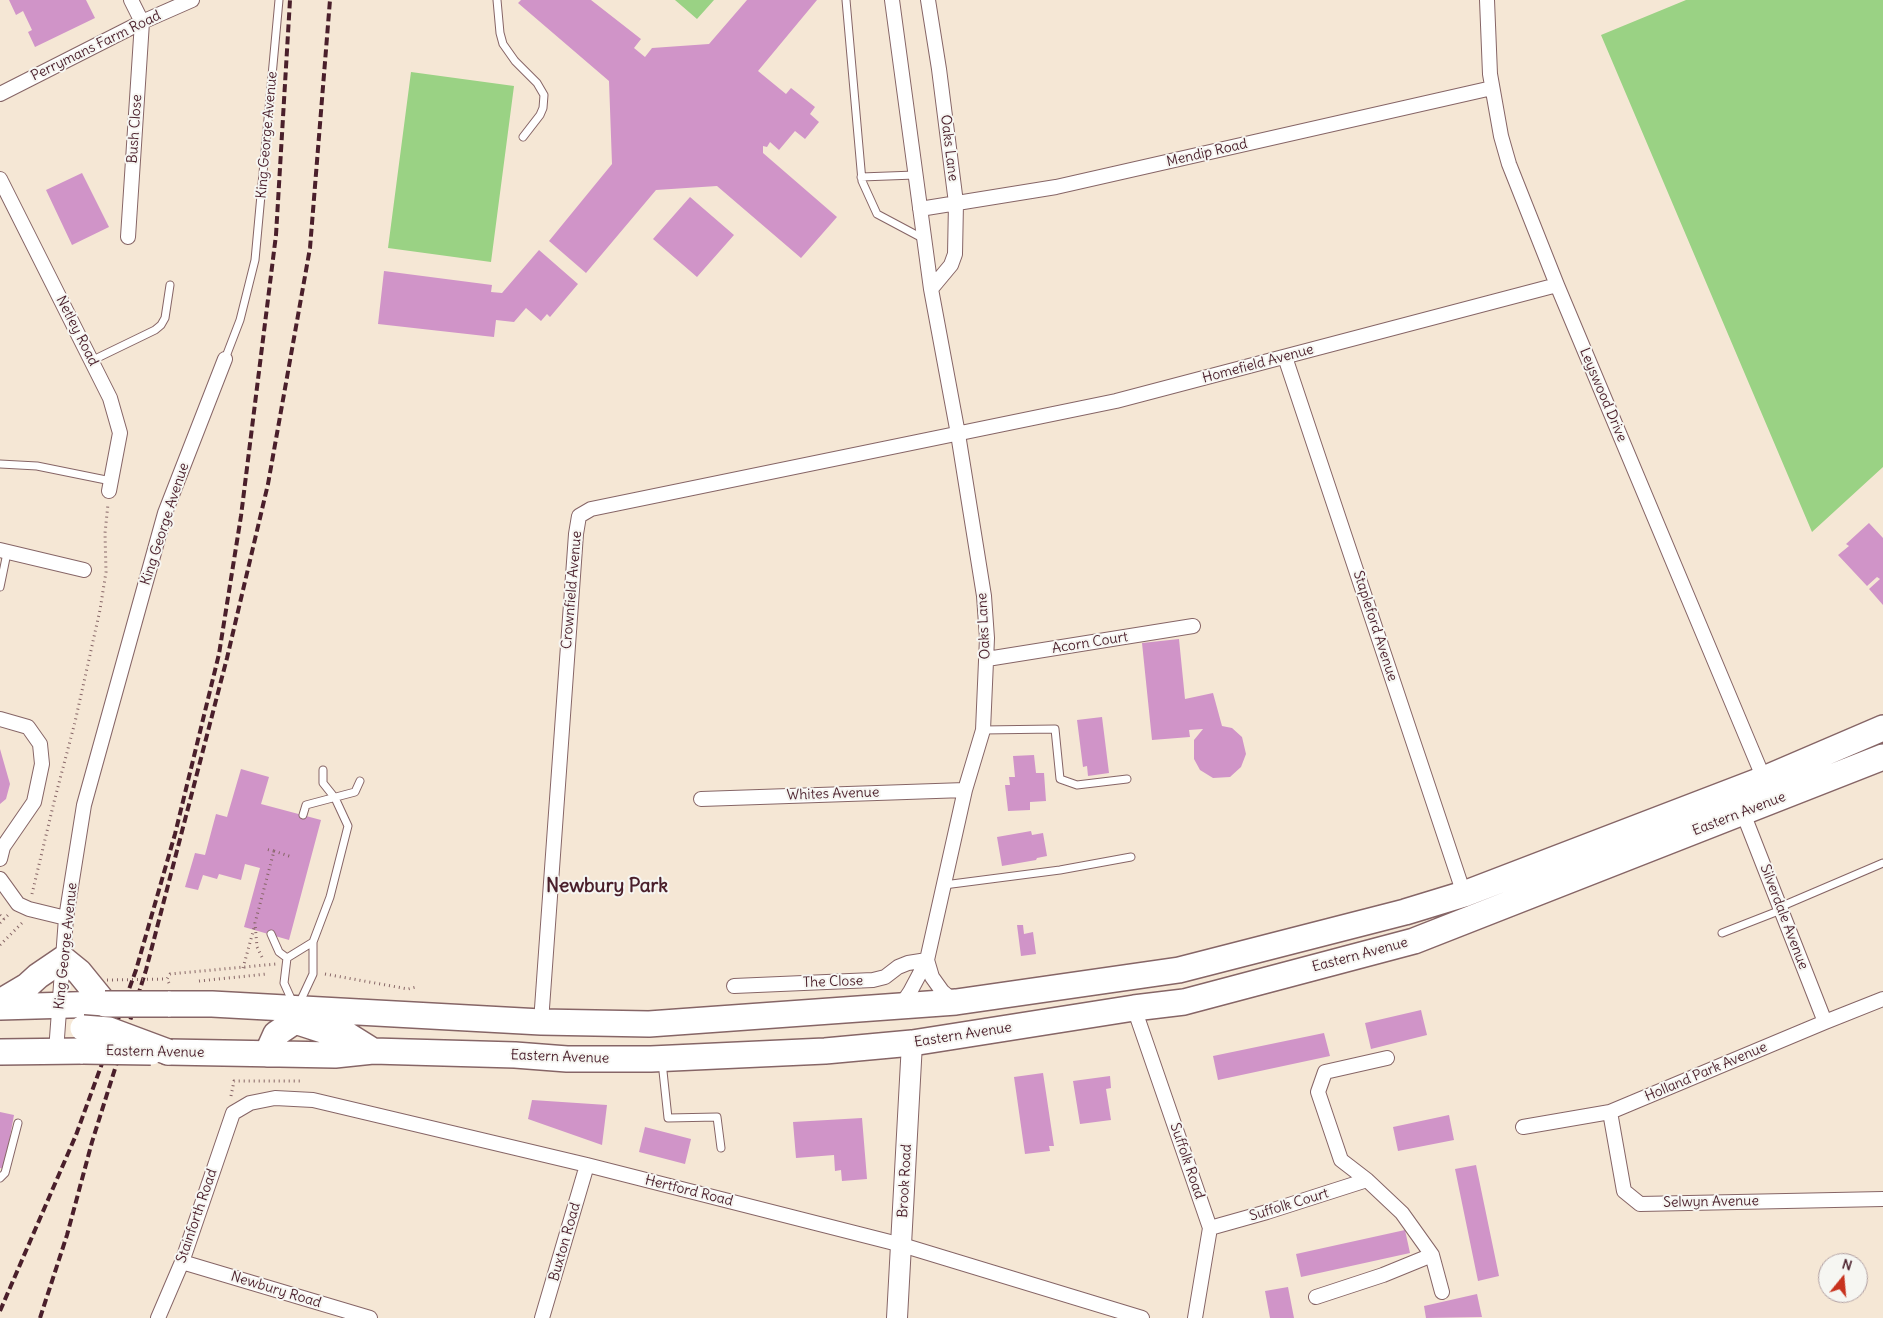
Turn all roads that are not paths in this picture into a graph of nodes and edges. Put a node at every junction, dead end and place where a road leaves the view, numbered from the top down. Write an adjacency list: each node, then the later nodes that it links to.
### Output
1 (131, 0): 9 (street)
2 (192, 0): 9 (street, Perrymans Farm Road)
3 (279, 0): 24 (lane, King George Avenue)
4 (497, 0): 12 (lane)
5 (846, 0): 14 (lane)
6 (892, 0): 13 (street, Oaks Lane)
7 (928, 0): 16 (street, Oaks Lane)
8 (1487, 0): 10 (street, Leyswood Drive)
9 (142, 22): 11 (street, Perrymans Farm Road); 18 (street, Bush Close)
10 (1492, 88): 16 (street, Mendip Road); 20 (street, Leyswood Drive)
11 (0, 94)
12 (523, 136)
13 (916, 175): 14 (lane); 17 (street, Oaks Lane)
14 (861, 176): 19 (lane)
15 (0, 180): 25 (street, Netley Road)
16 (956, 203): 17 (street, Mendip Road); 22 (street, Oaks Lane)
17 (920, 209): 19 (street, Oaks Lane)
18 (128, 236)
19 (924, 240): 22 (street, Oaks Lane)
20 (1557, 285): 23 (street, Homefield Avenue); 40 (street, Leyswood Drive)
21 (170, 286): 25 (lane)
22 (931, 289): 26 (street, Oaks Lane)
23 (1285, 357): 26 (street, Homefield Avenue); 52 (street, Stapleford Avenue)
24 (225, 359): 54 (street, King George Avenue)
25 (91, 361): 28 (street, Netley Road)
26 (958, 434): 33 (street, Oaks Lane); 71 (street, Crownfield Avenue)
27 (0, 464): 28 (lane)
28 (110, 486)
29 (4, 552): 30 (street); 31 (lane)
30 (84, 570)
31 (0, 587)
32 (1193, 626): 33 (street, Acorn Court)
33 (987, 658): 36 (street, Oaks Lane)
34 (0, 719): 48 (street)
35 (1883, 728): 40 (highway, Eastern Avenue)
36 (983, 730): 39 (lane); 42 (street, Oaks Lane)
37 (1883, 757): 45 (highway, Eastern Avenue)
38 (323, 770): 43 (lane)
39 (1127, 779)
40 (1764, 779): 52 (highway, Eastern Avenue)
41 (360, 780): 43 (lane)
42 (965, 790): 44 (street, Whites Avenue); 51 (street, Oaks Lane)
43 (335, 798): 46 (lane); 57 (lane)
44 (701, 798)
45 (1743, 812): 53 (street, Silverdale Avenue); 69 (highway, Eastern Avenue)
46 (303, 815)
47 (1131, 857): 51 (lane)
48 (0, 859)
49 (1883, 863): 53 (lane)
50 (0, 880): 54 (street)
51 (944, 885): 60 (street, Oaks Lane)
52 (1464, 894): 65 (highway, Eastern Avenue)
53 (1780, 908): 55 (lane); 72 (street, Silverdale Avenue)
54 (66, 918): 59 (street, King George Avenue)
55 (1722, 933)
56 (271, 934): 58 (lane)
57 (313, 942): 58 (lane); 70 (lane)
58 (287, 958): 70 (lane)
59 (63, 959): 62 (highway); 64 (highway); 66 (street, King George Avenue)
60 (927, 960): 61 (street, The Close); 65 (street); 68 (street, Oaks Lane)
61 (734, 986)
62 (106, 992): 66 (highway, Eastern Avenue); 70 (highway, Eastern Avenue, bridge)
63 (1883, 1000): 72 (street, Holland Park Avenue)
64 (0, 1002)
65 (956, 1002): 68 (highway, Eastern Avenue)
66 (60, 1006): 67 (highway, Eastern Avenue); 73 (highway); 75 (street, King George Avenue)
67 (0, 1007)
68 (900, 1007): 71 (highway, Eastern Avenue)
69 (1134, 1008): 74 (highway, Eastern Avenue); 90 (street, Suffolk Road)
70 (296, 1015): 71 (highway, Eastern Avenue); 77 (highway); 78 (highway)
71 (541, 1022)
72 (1825, 1022): 81 (street, Holland Park Avenue)
73 (83, 1040): 75 (highway, Eastern Avenue); 78 (highway, Eastern Avenue, bridge)
74 (912, 1043): 80 (highway, Eastern Avenue); 91 (street, Brook Road)
75 (56, 1051): 76 (highway, Eastern Avenue)
76 (0, 1052)
77 (373, 1052): 78 (highway, Eastern Avenue); 80 (highway, Eastern Avenue)
78 (267, 1054)
79 (1387, 1058): 88 (street)
80 (662, 1059): 85 (lane)
81 (1610, 1112): 84 (street, Holland Park Avenue); 89 (street, Selwyn Avenue)
82 (233, 1113): 86 (street, Hertford Road); 93 (street, Stainforth Road)
83 (18, 1123): 87 (lane)
84 (1523, 1127)
85 (721, 1148)
86 (587, 1166): 91 (street, Hertford Road); 98 (street, Buxton Road)
87 (0, 1178)
88 (1367, 1180): 90 (street, Suffolk Court); 92 (street)
89 (1883, 1199)
90 (1210, 1228): 101 (street, Suffolk Road)
91 (902, 1245): 99 (street, Brook Road); 100 (street, Hertford Road)
92 (1432, 1255): 94 (street); 95 (street)
93 (182, 1262): 96 (street, Stainforth Road); 97 (street, Newbury Road)
94 (1442, 1292)
95 (1316, 1297)
96 (158, 1318)
97 (370, 1318)
98 (542, 1318)
99 (897, 1318)
100 (1142, 1318)
101 (1195, 1318)

